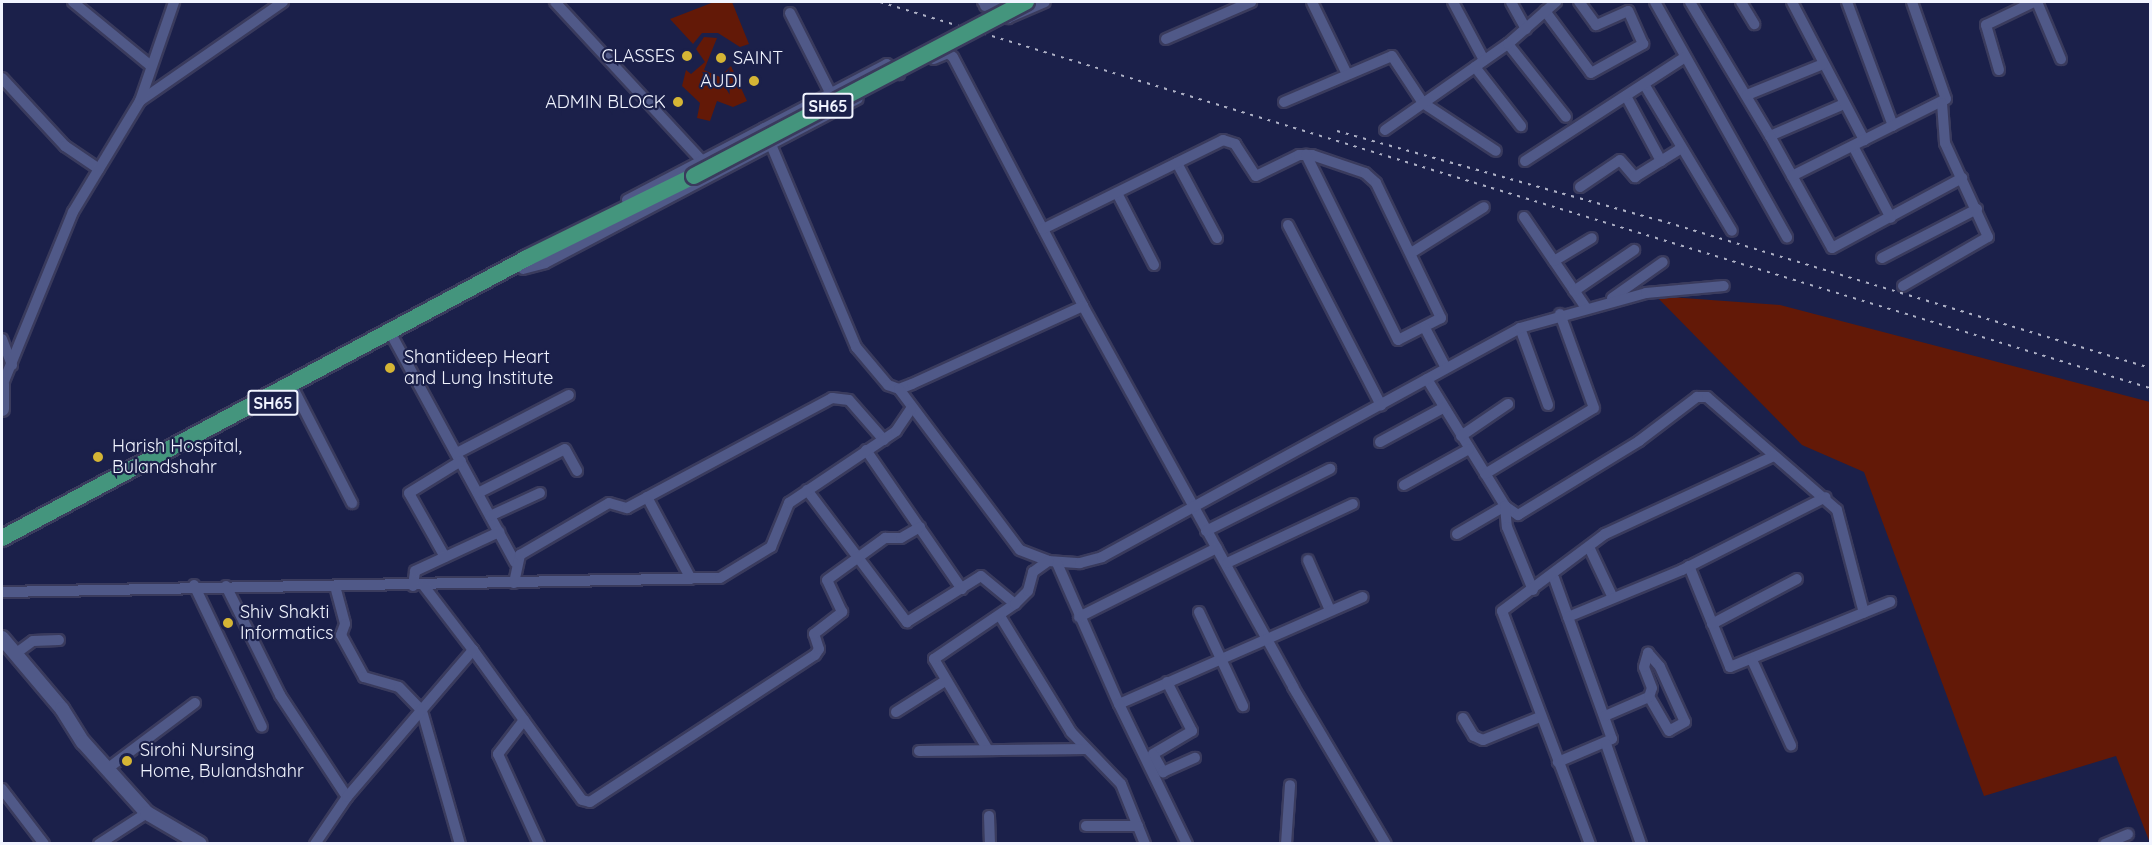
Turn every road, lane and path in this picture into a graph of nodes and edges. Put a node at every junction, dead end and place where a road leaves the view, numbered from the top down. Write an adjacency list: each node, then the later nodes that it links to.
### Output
1 (72, 2): 31 (street)
2 (174, 2): 31 (street)
3 (283, 2): 40 (street)
4 (555, 2): 61 (street)
5 (1002, 2): 20 (street)
6 (1026, 2): 61 (main road, SH65, bridge)
7 (1045, 2): 20 (street)
8 (1251, 2): 25 (street)
9 (1312, 2): 33 (street)
10 (1453, 2): 29 (street)
11 (1511, 2): 24 (street)
12 (1579, 2): 21 (street)
13 (1655, 2): 27 (street)
14 (1690, 2): 38 (street)
15 (1741, 2): 23 (street)
16 (1792, 2): 30 (street)
17 (1847, 2): 47 (street)
18 (1912, 2): 43 (street)
19 (2035, 2): 28 (street); 32 (street)
20 (984, 4)
21 (1551, 5): 24 (street)
22 (790, 13): 37 (street)
23 (1754, 24)
24 (1526, 29): 26 (street)
25 (1166, 39)
26 (1508, 44): 29 (street); 45 (street)
27 (1685, 57): 36 (street); 73 (street)
28 (2061, 59)
29 (1479, 63): 42 (street); 46 (street)
30 (1823, 64): 38 (street); 44 (street)
31 (151, 66): 40 (street)
32 (1999, 70)
33 (1347, 74): 41 (street); 42 (street)
34 (2, 78): 60 (street)
35 (897, 78): 37 (street); 52 (street); 71 (street)
36 (1644, 84): 39 (street); 54 (street)
37 (831, 94): 48 (street)
38 (1748, 95): 50 (street)
39 (1626, 96): 57 (street); 58 (street)
40 (140, 101): 60 (street)
41 (1284, 102)
42 (1423, 103): 49 (street); 55 (street)
43 (1942, 103): 47 (street); 63 (street)
44 (1844, 104): 50 (street); 51 (street)
45 (1566, 117)
46 (1521, 126)
47 (1893, 126): 51 (street)
48 (764, 128): 52 (street); 61 (street)
49 (1385, 130)
50 (1770, 136): 62 (street)
51 (1864, 140): 53 (street)
52 (772, 146): 79 (street); 98 (street)
53 (1853, 146): 62 (street); 69 (street)
54 (1680, 149): 58 (street); 72 (street)
55 (1496, 151)
56 (1306, 155): 59 (street); 77 (street); 90 (street)
57 (1525, 161)
58 (1661, 161): 64 (street)
59 (1177, 163): 65 (street); 74 (street)
60 (99, 169): 94 (street)
61 (698, 169): 79 (main road, SH65)
62 (1792, 176): 69 (street)
63 (1962, 178): 67 (street); 69 (street)
64 (1580, 186)
65 (1117, 193): 71 (street); 82 (street)
66 (1484, 207): 77 (street)
67 (1977, 209): 78 (street); 84 (street)
68 (1524, 217): 80 (street)
69 (1891, 218)
70 (1288, 225): 102 (street)
71 (1043, 229): 87 (street)
72 (1732, 231)
73 (1787, 237)
74 (1217, 238)
75 (1592, 238): 80 (street)
76 (1634, 250): 85 (street)
77 (1411, 253): 90 (street)
78 (1882, 258)
79 (531, 261): 92 (main road, SH65)
80 (1554, 261): 85 (street)
81 (1663, 262): 86 (street)
82 (1154, 266)
83 (1724, 286): 86 (street)
84 (1903, 286)
85 (1575, 291): 88 (street)
86 (1607, 302): 88 (street)
87 (1083, 306): 98 (street); 126 (street)
88 (1586, 308): 89 (street)
89 (1560, 314): 91 (street); 116 (street)
90 (1425, 328): 95 (street)
91 (1520, 328): 95 (street); 103 (street)
92 (392, 336): 99 (main road, SH65); 112 (street); 132 (main road, SH65)
93 (2, 339): 94 (street)
94 (12, 365): 97 (street)
95 (1446, 368): 96 (street)
96 (1427, 379): 102 (street); 104 (street)
97 (2, 385): 105 (street)
98 (899, 389): 106 (street)
99 (295, 392): 123 (street); 134 (main road, SH65)
100 (568, 395): 112 (street)
101 (1508, 404): 107 (street)
102 (1381, 405): 126 (street)
103 (1548, 405)
104 (1443, 408): 107 (street); 109 (street)
105 (2, 409)
106 (911, 409): 108 (street); 140 (street)
107 (1461, 436): 110 (street)
108 (884, 440): 111 (street); 121 (street)
109 (1380, 442)
110 (1469, 449): 116 (street); 117 (street)
111 (866, 450): 118 (street); 128 (street)
112 (459, 457): 119 (street); 136 (street)
113 (1772, 457): 122 (street); 125 (street); 133 (street)
114 (1330, 469): 129 (street)
115 (577, 471): 119 (street)
116 (1485, 474): 125 (street)
117 (1404, 485)
118 (807, 490): 137 (street); 144 (street)
119 (478, 492): 127 (street)
120 (540, 493): 127 (street)
121 (647, 497): 139 (street); 144 (street)
122 (1826, 497): 142 (street); 160 (street)
123 (352, 503)
124 (1353, 504): 141 (street)
125 (1504, 506): 131 (street); 152 (street)
126 (1191, 507): 129 (street); 140 (street)
127 (490, 516): 130 (street)
128 (920, 527): 137 (street); 151 (street)
129 (1206, 531): 135 (street)
130 (499, 532): 136 (street); 139 (street)
131 (1457, 534)
132 (2, 538)
133 (1589, 547): 143 (street); 155 (street)
134 (2, 548)
135 (1217, 548): 141 (street); 162 (street)
136 (445, 557): 150 (street)
137 (857, 558): 151 (street); 183 (street)
138 (1308, 560): 158 (street)
139 (514, 562): 146 (street)
140 (1053, 562): 157 (street); 162 (street)
141 (1227, 563): 165 (street)
142 (1689, 566): 155 (street); 164 (street)
143 (1554, 578): 152 (street); 163 (street)
144 (691, 579): 146 (street)
145 (1797, 579): 164 (street)
146 (514, 583): 150 (street)
147 (194, 585): 148 (street); 153 (street); 184 (street)
148 (226, 586): 149 (street); 195 (street)
149 (335, 586): 150 (street); 178 (street)
150 (419, 586): 168 (street)
151 (963, 589): 157 (street)
152 (1533, 590): 181 (street)
153 (2, 592)
154 (1363, 597): 158 (street)
155 (1613, 598): 163 (street)
156 (1890, 602): 160 (street)
157 (1015, 604): 161 (street)
158 (1330, 610): 165 (street)
159 (1199, 612): 170 (street)
160 (1864, 613): 171 (street)
161 (1000, 616): 172 (street); 187 (street)
162 (1079, 617): 176 (street)
163 (1568, 617): 180 (street)
164 (1712, 624): 171 (street)
165 (1267, 635): 170 (street); 211 (street)
166 (2, 638): 169 (street)
167 (59, 640): 169 (street)
168 (473, 650): 178 (street); 183 (street)
169 (8, 651): 192 (street)
170 (1220, 657): 173 (street); 177 (street)
171 (1752, 660): 186 (street)
172 (945, 681): 179 (street); 188 (street)
173 (1167, 682): 176 (street); 190 (street)
174 (1649, 697): 174 (street); 180 (street)
175 (195, 703): 192 (street)
176 (1119, 705): 209 (street)
177 (1243, 706)
178 (422, 711): 195 (street); 205 (street)
179 (896, 712)
180 (1605, 716): 185 (street)
181 (1540, 717): 182 (street); 191 (street)
182 (1463, 718)
183 (524, 720): 206 (street)
184 (262, 727)
185 (1606, 744): 191 (street); 213 (street)
186 (1791, 745)
187 (1086, 749): 188 (street); 199 (street)
188 (988, 750): 189 (street)
189 (919, 751)
190 (1195, 758)
191 (1558, 762): 212 (street)
192 (107, 769): 196 (street)
193 (1290, 785): 210 (street)
194 (2, 789): 201 (street)
195 (347, 797): 204 (street)
196 (147, 813): 202 (street); 203 (street)
197 (989, 816): 207 (street)
198 (1086, 826): 199 (street)
199 (1138, 826): 208 (street)
200 (2128, 834): 214 (street)
201 (44, 843)
202 (99, 843)
203 (200, 843)
204 (315, 843)
205 (460, 843)
206 (539, 843)
207 (990, 843)
208 (1145, 843)
209 (1187, 843)
210 (1286, 843)
211 (1386, 843)
212 (1590, 843)
213 (1641, 843)
214 (2105, 843)

